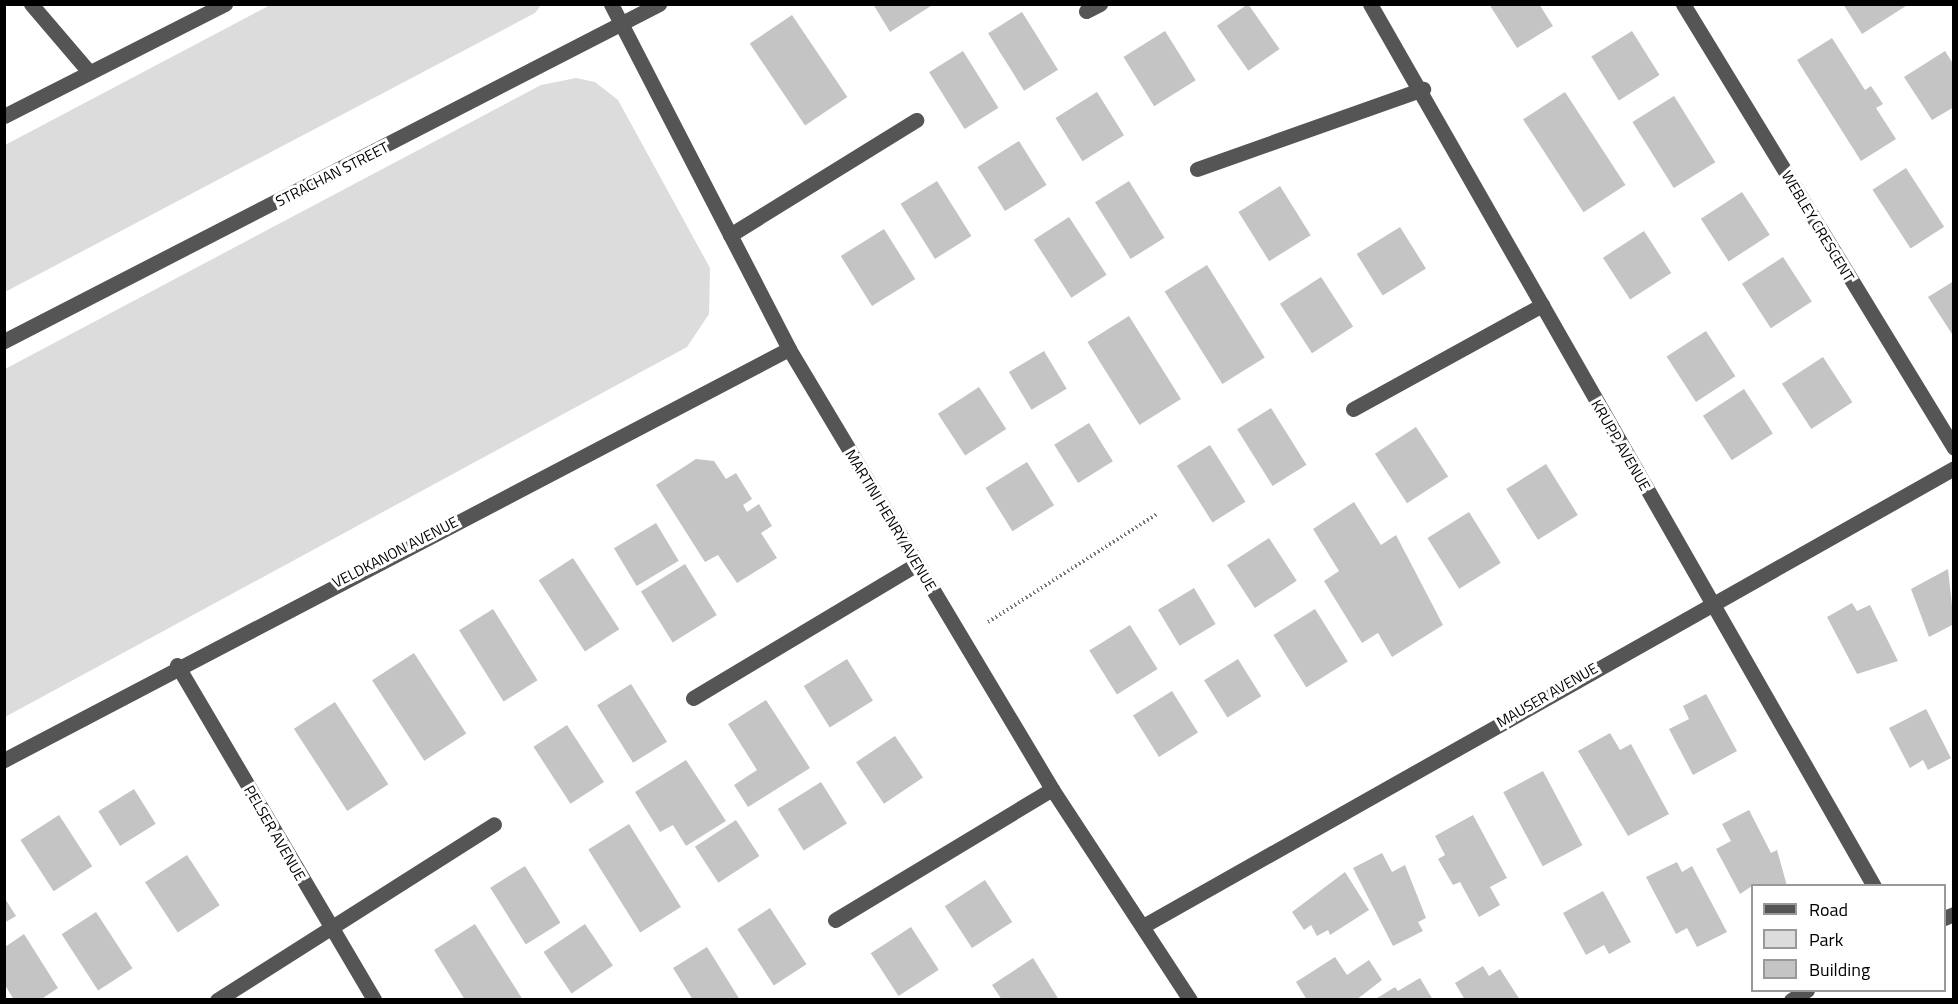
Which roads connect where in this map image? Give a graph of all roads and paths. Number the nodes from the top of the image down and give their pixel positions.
1 (31, 4) edge
2 (225, 4) edge
3 (611, 4) edge
4 (659, 4) edge
5 (1370, 4) edge
6 (1683, 4) edge
7 (620, 25) junction
8 (89, 72) junction
9 (1423, 89) junction
10 (4, 116) edge
11 (916, 120) dead end
12 (1197, 169) dead end
13 (730, 235) junction
14 (1542, 305) junction
15 (4, 341) edge
16 (789, 349) junction
17 (1353, 409) dead end
18 (1953, 448) edge
19 (1953, 468) edge
20 (1157, 514) dead end
21 (917, 564) junction
22 (1710, 602) junction
23 (962, 639) junction
24 (177, 665) junction
25 (693, 698) dead end
26 (4, 760) edge
27 (1052, 789) junction
28 (494, 824) dead end
29 (1873, 884) edge
30 (835, 920) dead end
31 (1143, 926) junction
32 (331, 930) junction
33 (217, 999) edge
34 (374, 999) edge
35 (1190, 999) edge

1 - 8 street
2 - 8 street
3 - 7 street, MARTINI HENRY AVENUE
4 - 7 street, STRACHAN STREET
5 - 9 street, KRUPP AVENUE
6 - 18 street, WEBLEY CRESCENT
7 - 13 street, MARTINI HENRY AVENUE
7 - 15 street, STRACHAN STREET
8 - 10 street
9 - 12 street
9 - 14 street, KRUPP AVENUE
11 - 13 street
13 - 16 street, MARTINI HENRY AVENUE
14 - 17 street
14 - 22 street, KRUPP AVENUE
16 - 21 street, MARTINI HENRY AVENUE
16 - 24 street, VELDKANON AVENUE
19 - 22 street, MAUSER AVENUE
20 - 23 path
21 - 23 street, MARTINI HENRY AVENUE
21 - 25 street
22 - 29 street, KRUPP AVENUE
22 - 31 street, MAUSER AVENUE
23 - 27 street, MARTINI HENRY AVENUE
24 - 26 street, VELDKANON AVENUE
24 - 32 street, PELSER AVENUE
27 - 30 street
27 - 31 street, MARTINI HENRY AVENUE
28 - 32 street
31 - 35 street, MARTINI HENRY AVENUE
32 - 33 street
32 - 34 street, PELSER AVENUE

